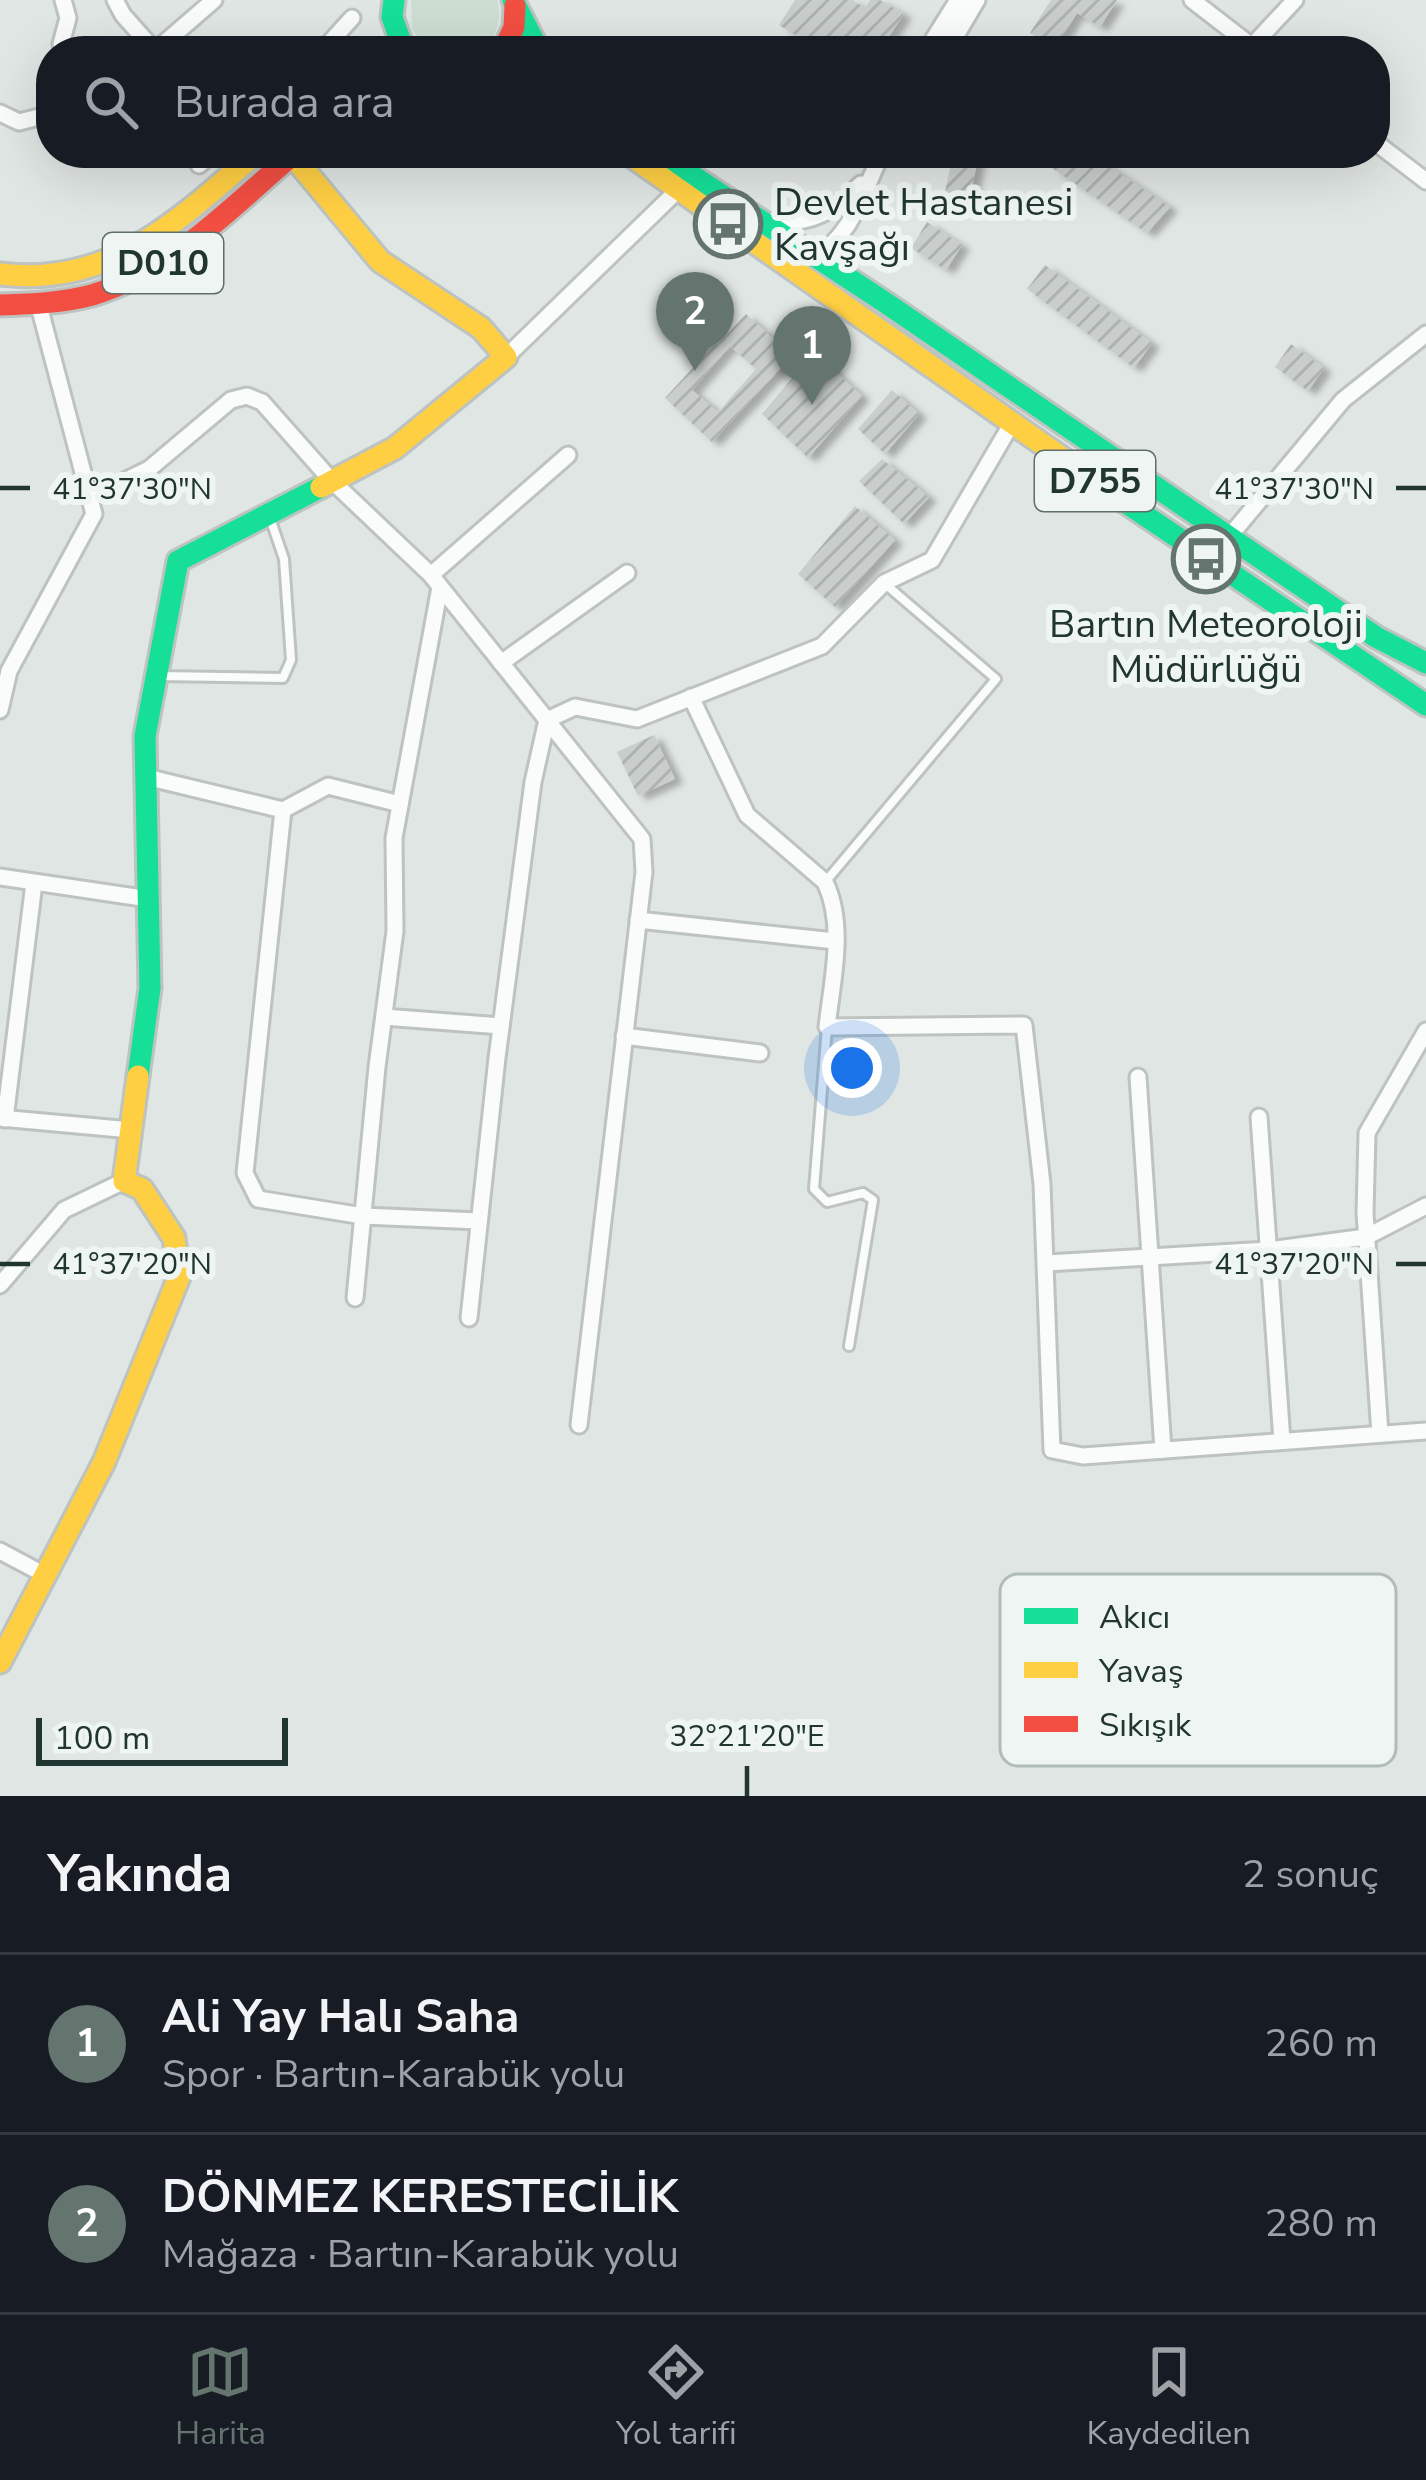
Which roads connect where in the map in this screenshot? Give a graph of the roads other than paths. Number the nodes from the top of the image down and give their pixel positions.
1 (62, 0) edge
2 (115, 0) edge
3 (214, 0) edge
4 (958, 0) edge
5 (967, 0) edge
6 (977, 0) edge
7 (1192, 0) edge
8 (1295, 0) edge
9 (514, 3) edge
10 (352, 18) dead end
11 (64, 36) edge
12 (142, 36) edge
13 (172, 36) edge
14 (336, 36) edge
15 (510, 36) edge
16 (531, 36) edge
17 (935, 36) edge
18 (945, 36) edge
19 (956, 36) edge
20 (1239, 36) edge
21 (1265, 36) edge
22 (36, 118) edge
23 (2, 121) edge
24 (1390, 154) edge
25 (238, 168) edge
26 (276, 168) edge
27 (304, 168) edge
28 (649, 168) edge
29 (681, 168) edge
30 (875, 168) edge
31 (872, 174) junction
32 (1426, 182) edge
33 (679, 189) junction
34 (758, 219) junction
35 (844, 229) junction
36 (767, 252) junction
37 (816, 256) junction
38 (0, 274) edge
39 (848, 277) junction
40 (0, 304) edge
41 (39, 306) junction
42 (1426, 334) edge
43 (506, 357) junction
44 (1012, 423) junction
45 (568, 455) dead end
46 (332, 480) junction
47 (90, 498) junction
48 (268, 512) junction
49 (1229, 537) junction
50 (627, 573) dead end
51 (435, 581) junction
52 (884, 583) junction
53 (501, 663) junction
54 (1426, 663) edge
55 (4, 671) edge
56 (156, 676) junction
57 (691, 697) junction
58 (1426, 704) edge
59 (0, 710) edge
60 (547, 720) junction
61 (146, 777) junction
62 (400, 804) junction
63 (283, 810) junction
64 (0, 878) edge
65 (825, 882) junction
66 (34, 883) junction
67 (148, 899) junction
68 (638, 920) junction
69 (836, 941) junction
70 (384, 1017) junction
71 (501, 1026) junction
72 (827, 1028) junction
73 (1426, 1031) edge
74 (624, 1036) junction
75 (760, 1053) dead end
76 (1138, 1078) dead end
77 (1259, 1117) dead end
78 (3, 1118) edge
79 (131, 1130) junction
80 (124, 1181) junction
81 (1426, 1206) edge
82 (363, 1216) junction
83 (479, 1221) junction
84 (1366, 1237) junction
85 (1268, 1250) junction
86 (1150, 1257) junction
87 (1047, 1263) junction
88 (0, 1285) edge
89 (356, 1298) dead end
90 (469, 1318) dead end
91 (849, 1346) dead end
92 (579, 1425) dead end
93 (1426, 1431) edge
94 (1379, 1434) junction
95 (1282, 1441) junction
96 (1163, 1450) junction
97 (0, 1551) edge
98 (45, 1575) junction
99 (0, 1661) edge

1 - 11 street
2 - 12 street
3 - 13 street
4 - 17 street
5 - 18 lane
6 - 19 street
7 - 20 street
8 - 21 street
9 - 15 main road
9 - 16 main road
10 - 14 street
22 - 23 street
24 - 32 street
25 - 38 main road, D010
26 - 41 main road, D010
27 - 43 main road
28 - 33 main road, D755
29 - 34 main road, D755
30 - 31 street
31 - 34 street
31 - 35 street
33 - 36 main road, D755
33 - 43 street
34 - 37 main road, D755
35 - 37 street
35 - 39 street
36 - 37 street
36 - 44 main road, D755
37 - 39 main road, D755
39 - 49 main road, D755
40 - 41 main road, D010
41 - 47 street
42 - 49 street
43 - 46 main road
44 - 52 street
44 - 58 main road, D755
45 - 51 street
46 - 47 street
46 - 48 main road
46 - 51 street
47 - 55 street
48 - 56 main road
48 - 56 lane
49 - 54 main road, D755
50 - 53 street
51 - 53 street
51 - 62 street
52 - 57 street
52 - 65 lane
53 - 60 street
55 - 59 street
56 - 61 main road
57 - 60 street
57 - 65 street
60 - 68 street
60 - 71 street
61 - 63 street
61 - 67 main road
62 - 63 street
62 - 70 street
63 - 82 street
64 - 66 street
65 - 69 street
66 - 67 street
66 - 78 street
67 - 79 main road
68 - 69 street
68 - 74 street
69 - 72 street
70 - 71 street
70 - 82 street
71 - 83 street
72 - 87 street
72 - 91 lane
73 - 84 street
74 - 75 street
74 - 92 street
76 - 86 street
77 - 85 street
78 - 79 street
79 - 80 main road
80 - 88 street
80 - 98 main road
81 - 84 street
82 - 83 street
82 - 89 street
83 - 90 street
84 - 85 street
84 - 94 street
85 - 86 street
85 - 95 street
86 - 87 street
86 - 96 street
87 - 96 street
93 - 94 street
94 - 95 street
95 - 96 street
97 - 98 street
98 - 99 main road

